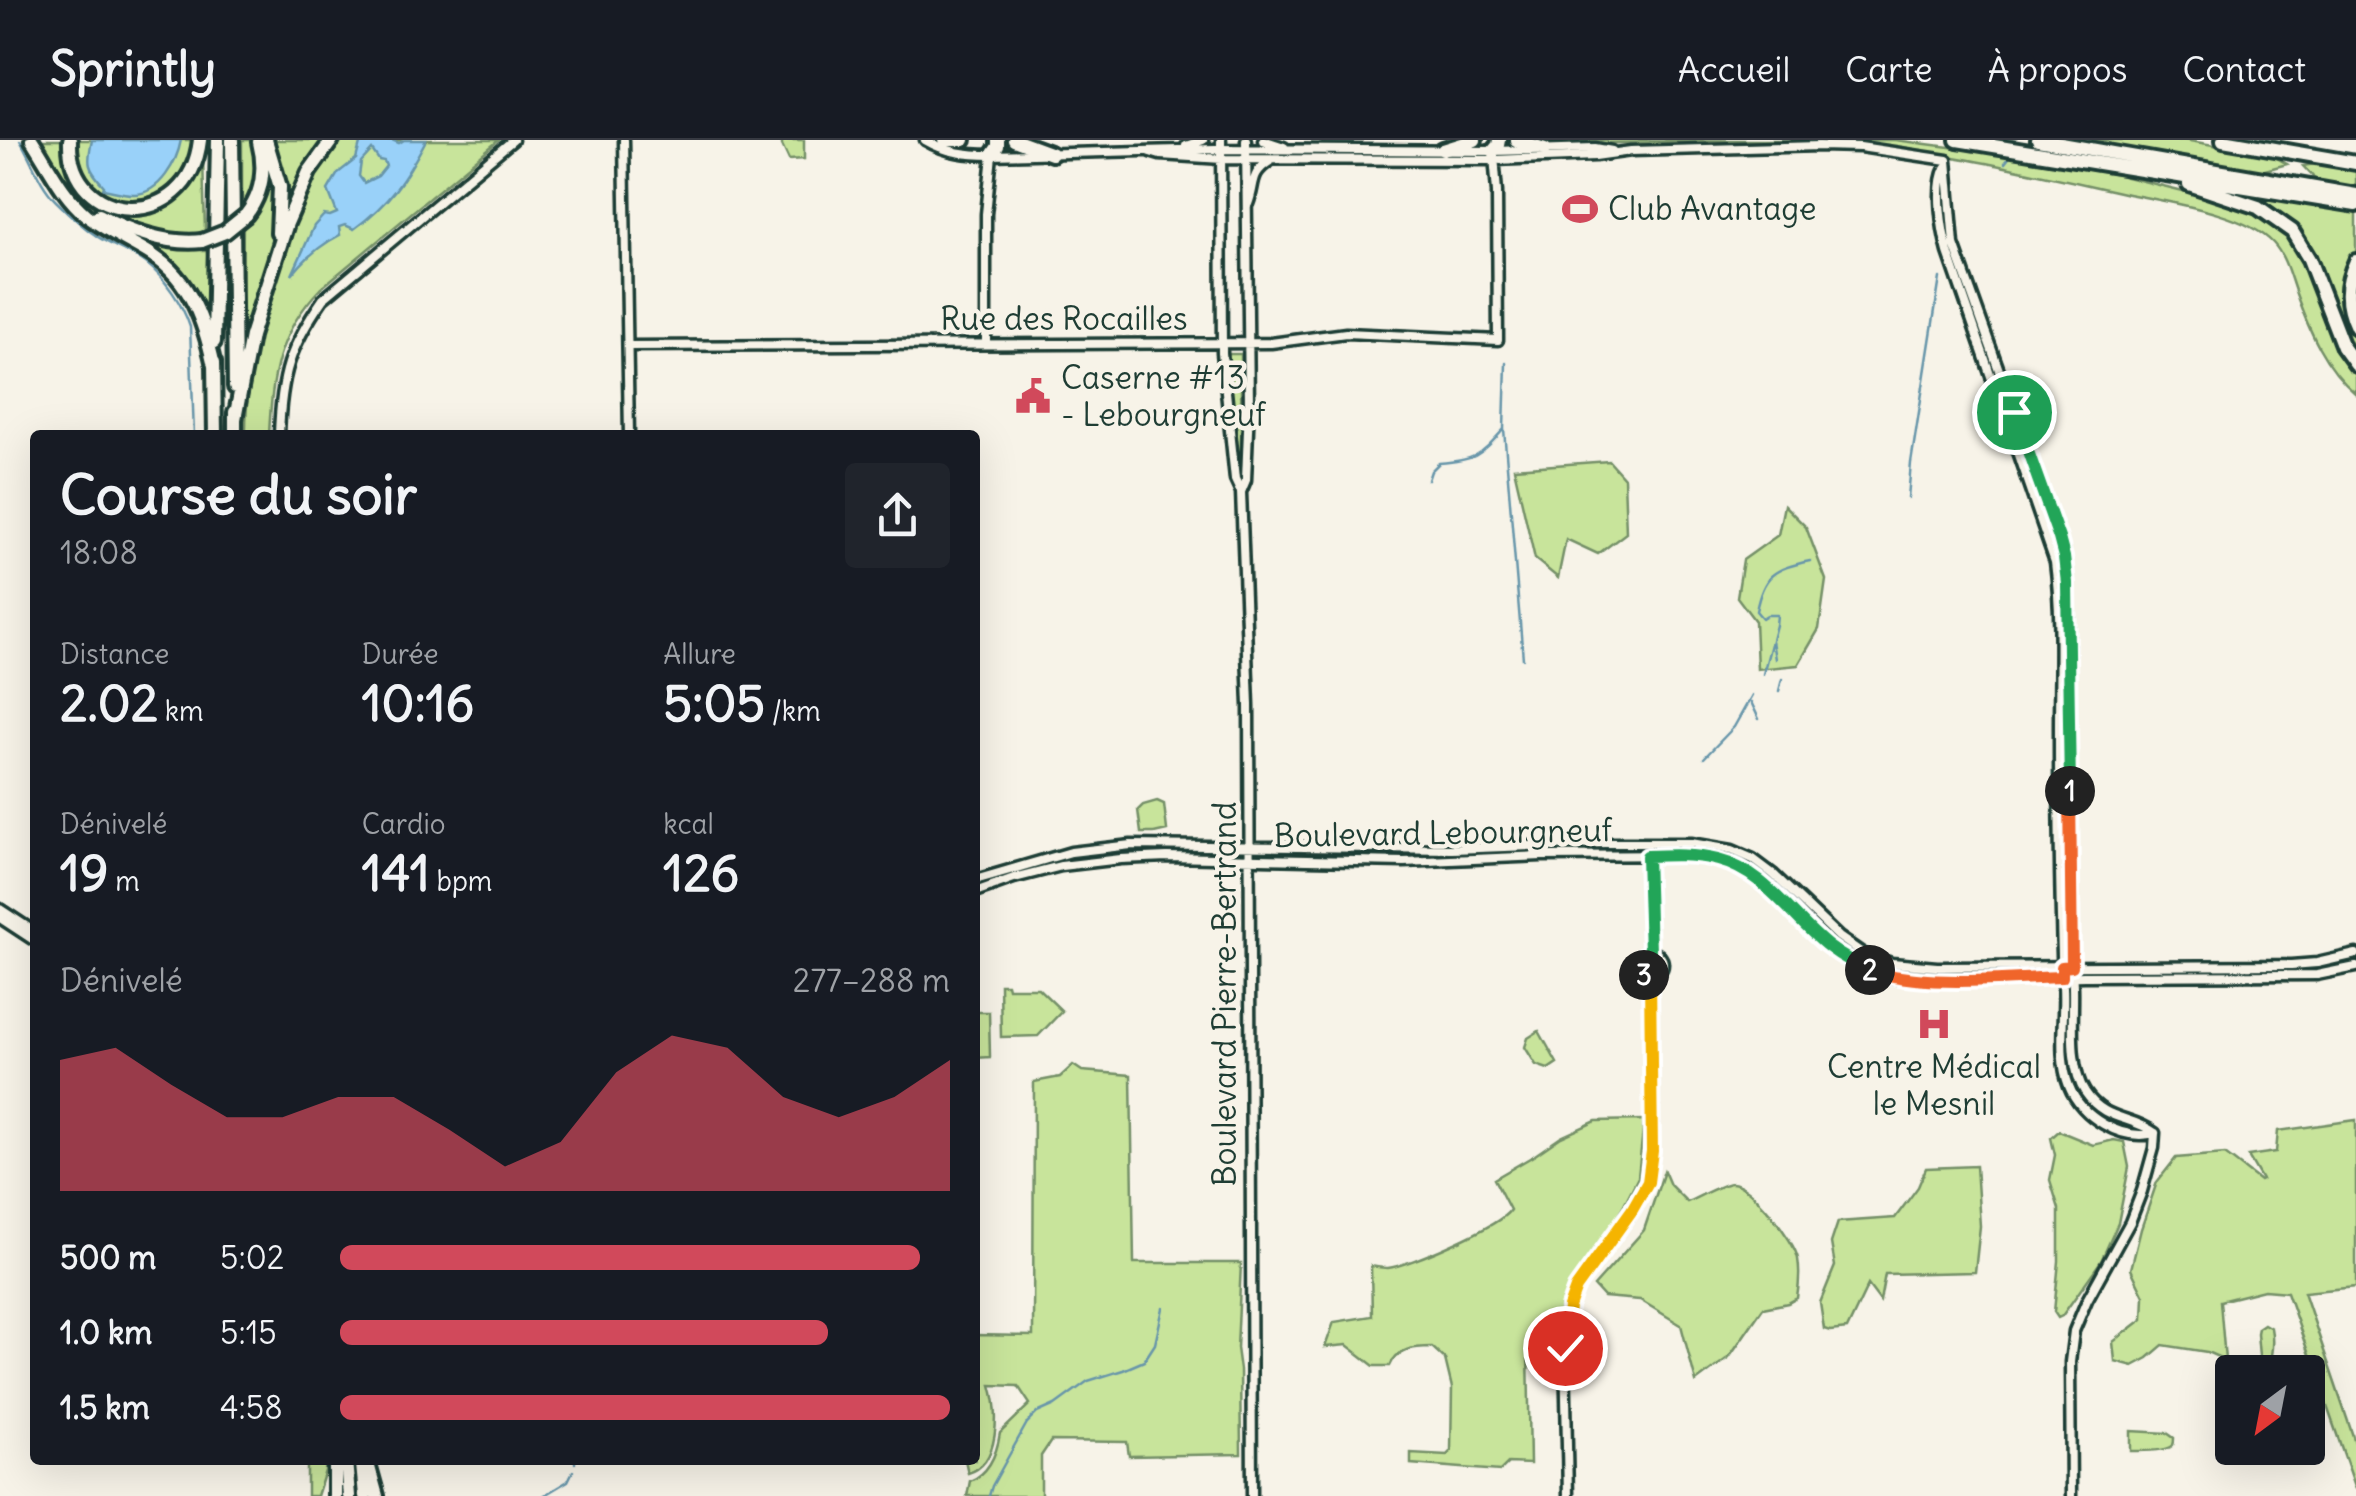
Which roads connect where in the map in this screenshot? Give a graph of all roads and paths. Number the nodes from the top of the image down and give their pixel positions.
1 (32, 140) edge
2 (70, 140) edge
3 (200, 140) edge
4 (209, 140) edge
5 (218, 140) edge
6 (232, 140) edge
7 (258, 140) edge
8 (266, 140) edge
9 (332, 140) edge
10 (513, 140) edge
11 (624, 140) edge
12 (925, 140) edge
13 (945, 140) edge
14 (964, 140) edge
15 (988, 140) edge
16 (998, 140) edge
17 (1014, 140) edge
18 (1204, 140) edge
19 (1264, 140) edge
20 (1476, 140) edge
21 (1516, 140) edge
22 (2038, 140) edge
23 (2222, 140) edge
24 (1965, 141) edge
25 (1494, 148) edge
26 (1221, 149) edge
27 (1545, 149) junction
28 (1166, 150) junction
29 (1245, 150) edge
30 (1292, 150) junction
31 (1442, 150) junction
32 (1150, 152) junction
33 (1616, 152) junction
34 (1052, 154) junction
35 (992, 156) junction
36 (1274, 158) junction
37 (2356, 160) edge
38 (2138, 169) junction
39 (58, 182) junction
40 (2356, 195) edge
41 (2356, 205) edge
42 (1246, 208) junction
43 (215, 252) junction
44 (2356, 261) edge
45 (273, 265) junction
46 (2356, 327) edge
47 (1222, 343) junction
48 (1249, 343) junction
49 (986, 344) junction
50 (629, 346) junction
51 (2356, 365) edge
52 (214, 366) junction
53 (235, 419) junction
54 (215, 430) edge
55 (236, 430) edge
56 (278, 430) edge
57 (629, 430) edge
58 (1241, 492) junction
59 (1646, 843) junction
60 (1250, 847) junction
61 (1647, 856) junction
62 (1250, 860) junction
63 (980, 878) edge
64 (980, 890) edge
65 (0, 908) edge
66 (0, 918) edge
67 (30, 929) edge
68 (30, 938) edge
69 (1650, 952) junction
70 (2356, 954) edge
71 (2356, 968) edge
72 (2067, 972) junction
73 (1650, 976) junction
74 (335, 1465) edge
75 (346, 1465) edge
76 (365, 1465) edge
77 (367, 1465) edge
78 (335, 1496) edge
79 (349, 1496) edge
80 (364, 1496) edge
81 (378, 1496) edge
82 (1252, 1496) edge
83 (1568, 1496) edge
84 (2071, 1496) edge

1 - 39 highway
2 - 3 highway
4 - 43 highway
5 - 43 highway
6 - 53 highway
7 - 39 highway, bridge
8 - 45 highway
9 - 45 highway
10 - 56 street
11 - 50 street
12 - 35 street
13 - 14 highway
15 - 35 highway
16 - 35 highway
17 - 34 highway
18 - 28 street
19 - 30 street
20 - 31 highway
21 - 27 highway
22 - 40 highway
23 - 37 highway
24 - 38 highway
25 - 27 street
25 - 31 street
25 - 33 street
25 - 36 street
25 - 48 street, Rue des Rocailles
26 - 28 street
26 - 29 street
26 - 32 street
26 - 47 street, Boulevard Pierre-Bertrand
27 - 33 street
28 - 32 street
29 - 30 street
29 - 36 street
29 - 42 street, Boulevard Pierre-Bertrand
30 - 31 street
32 - 34 street
33 - 72 street
34 - 35 street
35 - 49 street
36 - 42 street
38 - 41 highway
38 - 51 highway
39 - 52 highway
42 - 48 street, Boulevard Pierre-Bertrand
43 - 52 highway
44 - 46 highway
45 - 53 highway
47 - 48 street, Rue des Rocailles
47 - 49 street, Rue des Rocailles
47 - 58 street, Boulevard Pierre-Bertrand
48 - 58 street, Boulevard Pierre-Bertrand
49 - 50 street, Rue des Rocailles
50 - 57 street
52 - 54 highway
53 - 55 highway
58 - 60 street, Boulevard Pierre-Bertrand
59 - 60 street, Boulevard Lebourgneuf
59 - 61 street
59 - 72 street, Boulevard Lebourgneuf
60 - 62 street, Boulevard Pierre-Bertrand
60 - 63 street, Boulevard Lebourgneuf
61 - 62 street, Boulevard Lebourgneuf
61 - 69 street
61 - 72 street, Boulevard Lebourgneuf
62 - 64 street, Boulevard Lebourgneuf
62 - 82 street, Boulevard Pierre-Bertrand
65 - 67 street
66 - 68 street
69 - 73 street
69 - 73 street
70 - 72 street, Boulevard Lebourgneuf
71 - 72 street, Boulevard Lebourgneuf
72 - 84 street
73 - 83 street
74 - 78 highway
75 - 79 highway
76 - 80 highway
77 - 81 highway

